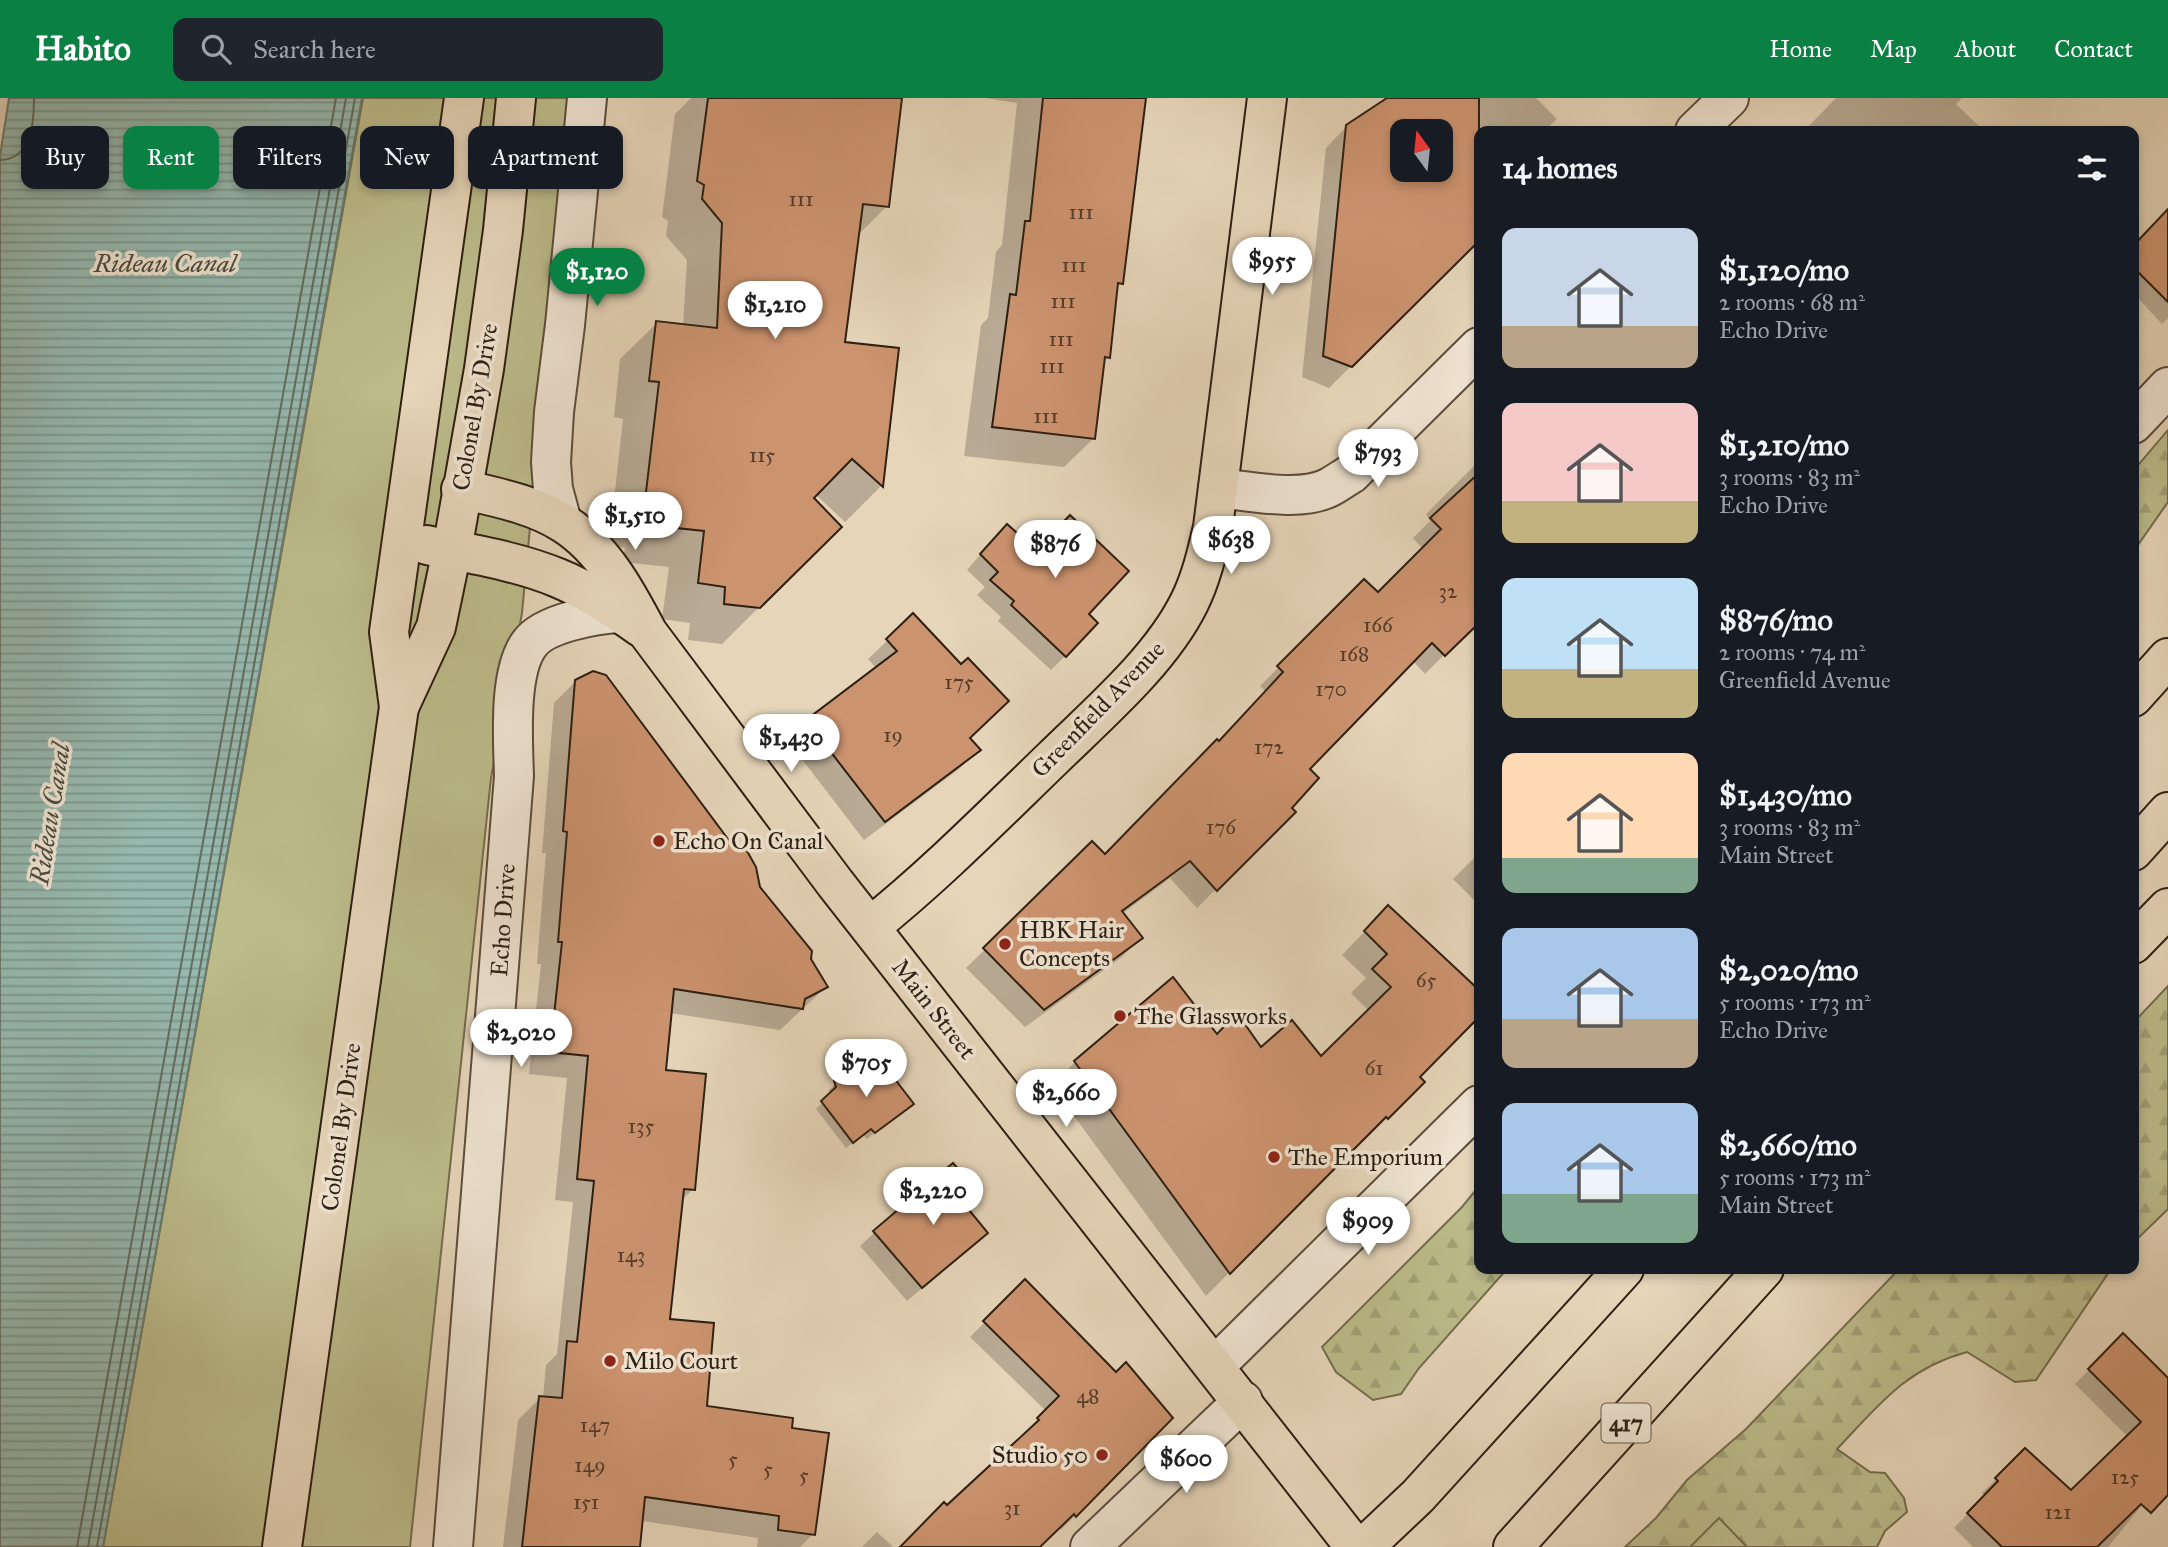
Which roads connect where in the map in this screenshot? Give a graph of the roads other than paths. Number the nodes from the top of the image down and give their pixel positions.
1 (464, 98) edge
2 (516, 98) edge
3 (587, 98) edge
4 (1267, 98) edge
5 (1729, 98) edge
6 (1700, 126) edge
7 (1474, 352) edge
8 (2168, 387) edge
9 (2139, 418) edge
10 (1219, 488) junction
11 (461, 489) junction
12 (562, 522) junction
13 (401, 541) junction
14 (452, 550) junction
15 (634, 623) junction
16 (2168, 658) edge
17 (2139, 690) edge
18 (400, 707) junction
19 (2168, 812) edge
20 (2139, 844) edge
21 (2168, 908) edge
22 (870, 928) junction
23 (2139, 938) edge
24 (1474, 1110) edge
25 (1619, 1274) edge
26 (1760, 1274) edge
27 (1767, 1274) edge
28 (1738, 1299) junction
29 (1215, 1366) junction
30 (1243, 1401) junction
31 (282, 1547) edge
32 (453, 1547) edge
33 (1090, 1547) edge
34 (1355, 1547) edge
35 (1364, 1547) edge
36 (1513, 1547) edge

1 - 13 main road, Colonel By Drive
2 - 11 main road, Colonel By Drive
3 - 12 street
4 - 10 main road, Greenfield Avenue
5 - 6 street
7 - 10 street
8 - 9 street
10 - 22 main road, Greenfield Avenue
11 - 12 main road, Main Street
11 - 14 main road, Colonel By Drive
12 - 15 main road, Main Street
13 - 14 main road, Main Street
13 - 18 main road, Colonel By Drive
14 - 15 main road, Main Street
14 - 18 main road, Colonel By Drive
15 - 22 main road, Main Street
15 - 32 street, Echo Drive
16 - 17 main road
18 - 31 main road, Colonel By Drive
19 - 20 main road
21 - 23 main road
22 - 29 main road, Main Street
24 - 29 street
25 - 35 main road
26 - 28 main road, 417
27 - 28 main road
28 - 36 main road, 417
29 - 30 main road, Main Street
30 - 33 street
30 - 34 main road, Main Street

